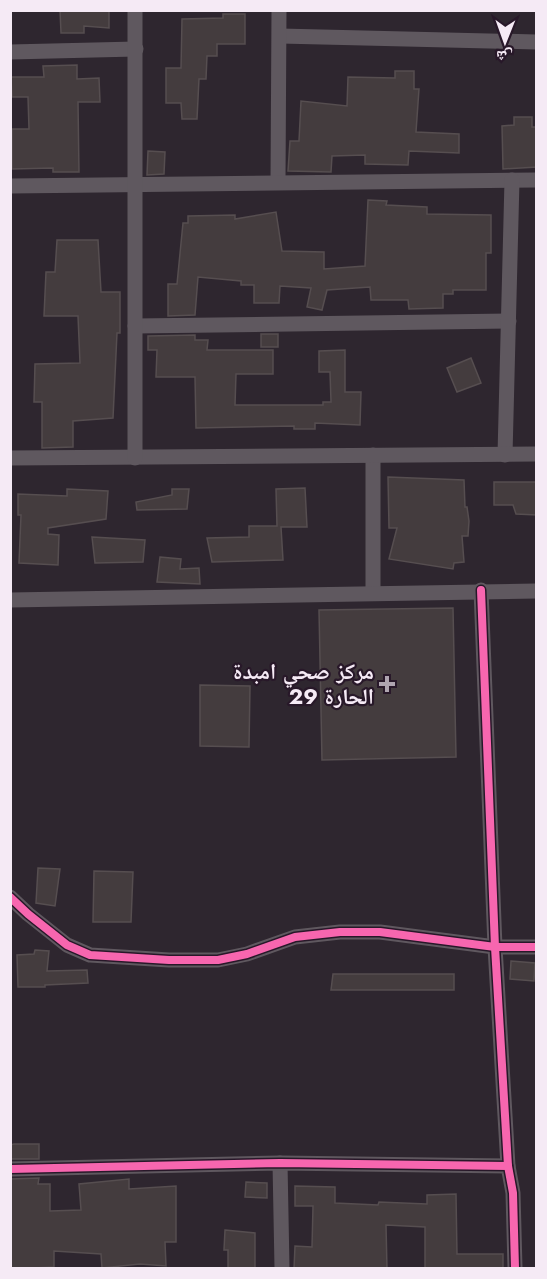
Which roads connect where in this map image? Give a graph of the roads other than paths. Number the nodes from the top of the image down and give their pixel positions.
1 (135, 10) edge
2 (279, 10) edge
3 (280, 36) junction
4 (10, 40) edge
5 (537, 42) edge
6 (136, 49) junction
7 (11, 52) edge
8 (512, 180) junction
9 (537, 180) edge
10 (278, 181) junction
11 (137, 185) junction
12 (10, 186) edge
13 (508, 321) junction
14 (135, 326) junction
15 (537, 454) edge
16 (373, 455) junction
17 (505, 455) junction
18 (10, 458) edge
19 (135, 458) junction
20 (481, 590) junction
21 (537, 591) edge
22 (373, 592) junction
23 (10, 600) edge
24 (10, 897) edge
25 (495, 947) junction
26 (537, 947) edge
27 (280, 1162) junction
28 (508, 1166) junction
29 (10, 1169) edge
30 (282, 1269) edge
31 (515, 1269) edge

1 - 6 street
2 - 3 street
3 - 5 street
3 - 10 street
4 - 7 street
6 - 7 street
6 - 11 street
8 - 9 street
8 - 10 street
8 - 13 street
10 - 11 street
11 - 12 street
11 - 14 street
13 - 14 street
13 - 17 street
14 - 19 street
15 - 17 street
16 - 17 street
16 - 19 street
16 - 22 street
18 - 19 street
20 - 21 street
20 - 22 street
20 - 25 street
22 - 23 street
24 - 25 street
25 - 26 street
25 - 28 street
27 - 28 street
27 - 29 street
27 - 30 street
28 - 31 street

